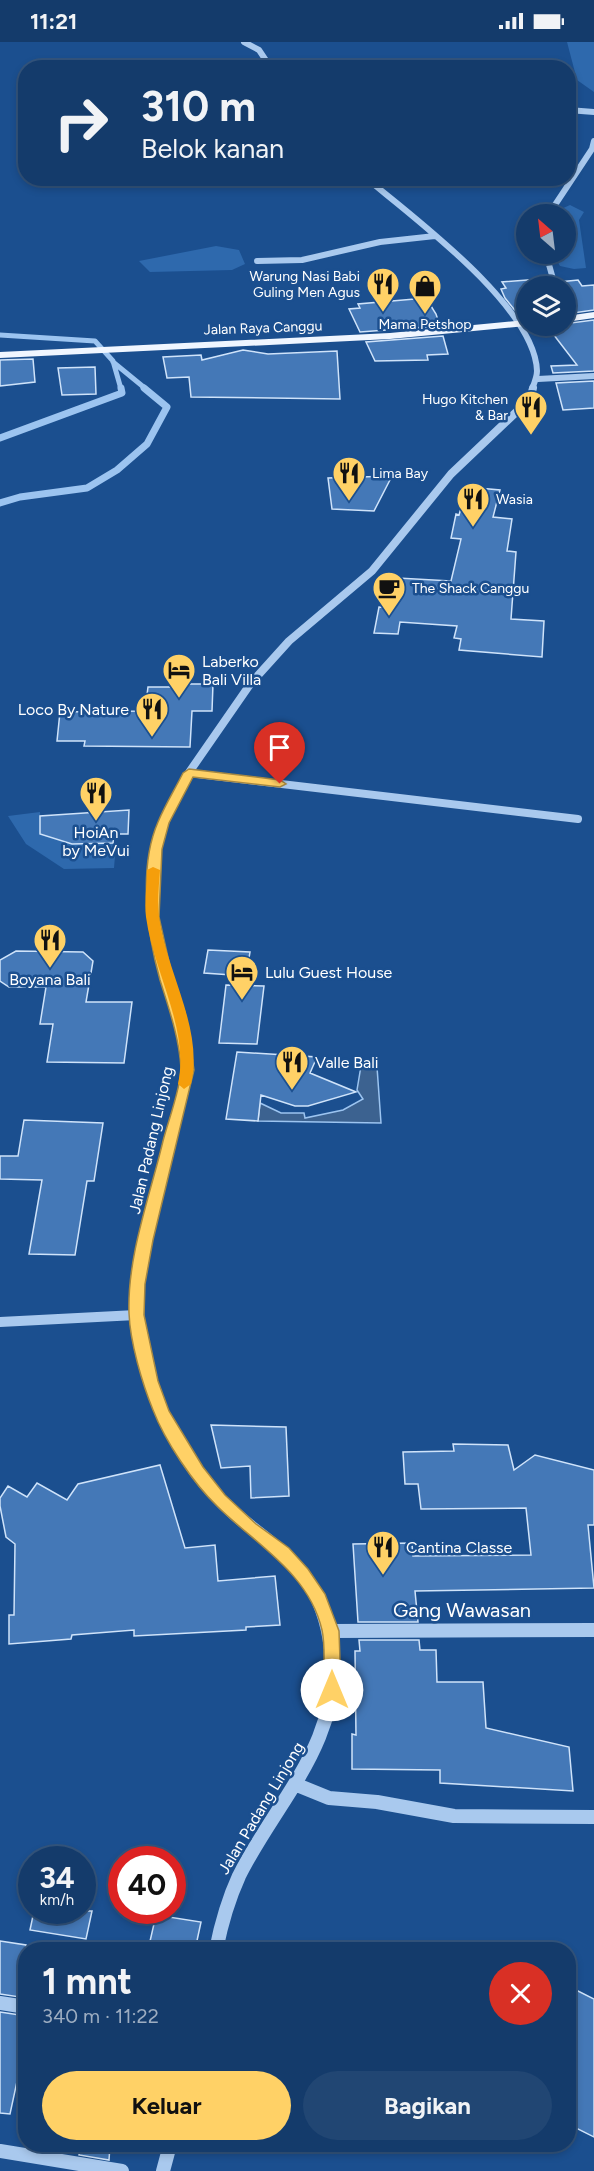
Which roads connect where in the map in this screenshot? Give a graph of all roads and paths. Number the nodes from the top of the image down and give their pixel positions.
1 (244, 42) edge
2 (266, 60) edge
3 (576, 111) edge
4 (594, 112) edge
5 (594, 141) edge
6 (576, 173) edge
7 (376, 186) edge
8 (568, 186) edge
9 (556, 204) edge
10 (435, 236) junction
11 (257, 261) dead end
12 (594, 315) edge
13 (516, 317) edge
14 (576, 318) edge
15 (516, 325) edge
16 (527, 336) edge
17 (0, 355) edge
18 (594, 376) edge
19 (538, 379) junction
20 (189, 773) junction
21 (578, 819) dead end
22 (136, 1315) junction
23 (0, 1322) edge
24 (594, 1630) edge
25 (331, 1631) junction
26 (297, 1785) junction
27 (594, 1816) edge
28 (218, 1942) edge
29 (0, 2002) edge
30 (18, 2005) edge
31 (0, 2151) edge
32 (168, 2152) edge
33 (122, 2171) edge
34 (164, 2171) edge

1 - 2 street
3 - 4 street
5 - 6 street
7 - 10 street
8 - 9 street
10 - 11 street
10 - 13 street
12 - 14 main road
15 - 17 main road, Jalan Raya Canggu
16 - 19 street
18 - 19 street
19 - 20 street, Jalan Padang Linjong
20 - 21 street
20 - 22 street, Jalan Padang Linjong
22 - 23 street
22 - 25 street, Jalan Padang Linjong
24 - 25 street, Gang Wawasan
25 - 26 street, Jalan Padang Linjong
26 - 27 street
26 - 28 street, Jalan Padang Linjong
29 - 30 street
31 - 33 street
32 - 34 street

